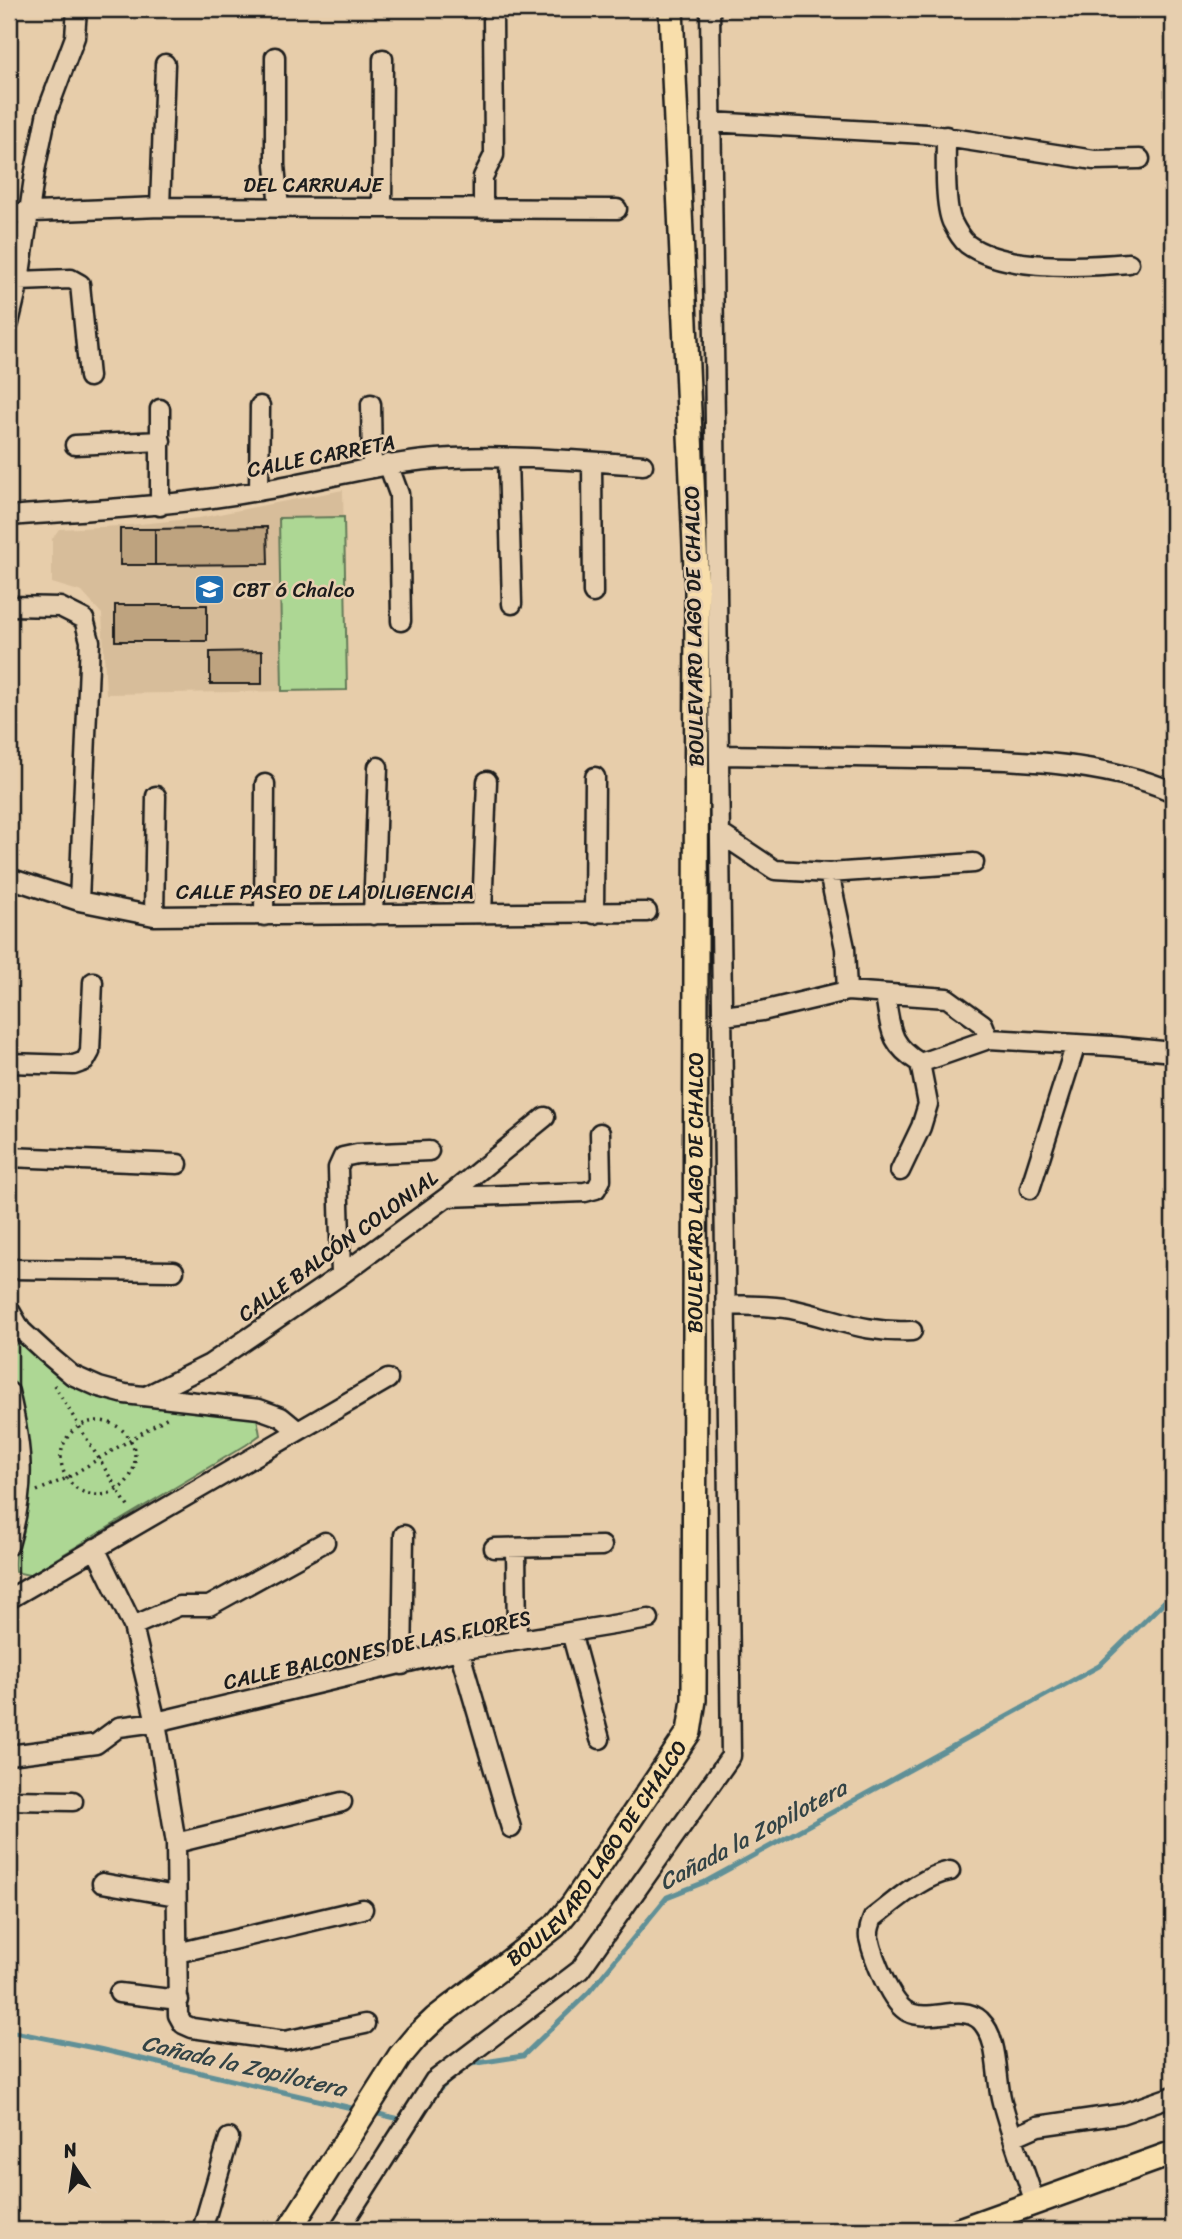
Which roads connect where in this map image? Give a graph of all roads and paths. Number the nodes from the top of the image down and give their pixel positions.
1 (77, 9) edge
2 (671, 9) edge
3 (710, 9) edge
4 (493, 14) dead end
5 (275, 57) dead end
6 (383, 58) dead end
7 (165, 64) dead end
8 (712, 122) junction
9 (946, 136) junction
10 (1140, 159) dead end
11 (160, 207) junction
12 (279, 208) junction
13 (382, 208) junction
14 (483, 209) junction
15 (617, 209) dead end
16 (29, 212) junction
17 (9, 213) edge
18 (1129, 263) dead end
19 (19, 281) junction
20 (9, 323) edge
21 (89, 377) dead end
22 (370, 404) dead end
23 (260, 406) dead end
24 (160, 409) dead end
25 (161, 441) junction
26 (75, 445) dead end
27 (508, 458) junction
28 (592, 462) junction
29 (380, 466) junction
30 (643, 466) dead end
31 (259, 491) junction
32 (160, 506) junction
33 (9, 516) edge
34 (593, 593) dead end
35 (512, 604) dead end
36 (9, 606) edge
37 (401, 621) dead end
38 (720, 755) junction
39 (377, 767) dead end
40 (595, 777) dead end
41 (487, 781) dead end
42 (265, 784) dead end
43 (1173, 792) edge
44 (156, 796) dead end
45 (721, 834) junction
46 (974, 863) dead end
47 (829, 873) junction
48 (9, 878) edge
49 (79, 901) junction
50 (647, 912) dead end
51 (482, 914) junction
52 (594, 914) junction
53 (373, 915) junction
54 (154, 916) junction
55 (264, 916) junction
56 (93, 982) dead end
57 (847, 991) junction
58 (885, 995) junction
59 (723, 1016) junction
60 (989, 1039) junction
61 (1076, 1044) junction
62 (1173, 1052) edge
63 (9, 1063) edge
64 (920, 1063) junction
65 (545, 1118) dead end
66 (600, 1133) dead end
67 (429, 1152) dead end
68 (9, 1157) edge
69 (178, 1164) dead end
70 (900, 1171) dead end
71 (1030, 1189) dead end
72 (447, 1197) junction
73 (9, 1269) edge
74 (174, 1271) dead end
75 (341, 1275) junction
76 (726, 1305) junction
77 (9, 1309) edge
78 (912, 1331) dead end
79 (15, 1332) edge
80 (388, 1379) dead end
81 (53, 1384) dead end
82 (9, 1392) edge
83 (146, 1396) junction
84 (194, 1401) junction
85 (79, 1427) junction
86 (298, 1431) junction
87 (130, 1440) junction
88 (98, 1459) junction
89 (67, 1478) junction
90 (117, 1489) junction
91 (14, 1498) edge
92 (138, 1523) junction
93 (404, 1535) dead end
94 (325, 1542) dead end
95 (9, 1545) edge
96 (601, 1546) dead end
97 (95, 1548) junction
98 (516, 1548) junction
99 (494, 1549) dead end
100 (9, 1599) edge
101 (649, 1619) dead end
102 (133, 1626) junction
103 (571, 1632) junction
104 (517, 1640) junction
105 (459, 1650) junction
106 (402, 1665) junction
107 (156, 1722) junction
108 (600, 1739) dead end
109 (9, 1755) edge
110 (9, 1800) edge
111 (73, 1801) dead end
112 (342, 1802) dead end
113 (511, 1828) dead end
114 (176, 1843) junction
115 (950, 1871) dead end
116 (102, 1883) dead end
117 (176, 1896) junction
118 (363, 1909) dead end
119 (177, 1953) junction
120 (119, 1993) dead end
121 (179, 2000) junction
122 (365, 2024) dead end
123 (1173, 2096) edge
124 (1013, 2137) junction
125 (229, 2138) dead end
126 (1173, 2153) edge
127 (1035, 2203) junction
128 (202, 2230) edge
129 (289, 2230) edge
130 (339, 2230) edge
131 (959, 2230) edge

1 - 16 street
2 - 129 main road, BOULEVARD LAGO DE CHALCO
3 - 8 street
4 - 14 street
5 - 12 street
6 - 13 street
7 - 11 street
8 - 9 street
8 - 38 street
9 - 10 street
9 - 18 street
11 - 12 street, DEL CARRUAJE
11 - 16 street, DEL CARRUAJE
12 - 13 street, DEL CARRUAJE
13 - 14 street, DEL CARRUAJE
14 - 15 street, DEL CARRUAJE
16 - 17 street, DEL CARRUAJE
16 - 19 street
19 - 20 street
19 - 21 street
22 - 29 street
23 - 31 street
24 - 25 street
25 - 26 street
25 - 32 street
27 - 28 street, CALLE CARRETA
27 - 29 street, CALLE CARRETA
27 - 35 street
28 - 30 street, CALLE CARRETA
28 - 34 street
29 - 31 street, CALLE CARRETA
29 - 37 street
31 - 32 street, CALLE CARRETA
32 - 33 street, CALLE CARRETA
36 - 49 street
38 - 43 street
38 - 45 street
39 - 53 street
40 - 52 street
41 - 51 street
42 - 55 street
44 - 54 street
45 - 47 street
45 - 59 street
46 - 47 street
47 - 57 street
48 - 49 street, CALLE PASEO DE LA DILIGENCIA
49 - 54 street, CALLE PASEO DE LA DILIGENCIA
50 - 52 street, CALLE PASEO DE LA DILIGENCIA
51 - 52 street, CALLE PASEO DE LA DILIGENCIA
51 - 53 street, CALLE PASEO DE LA DILIGENCIA
53 - 55 street, CALLE PASEO DE LA DILIGENCIA
54 - 55 street, CALLE PASEO DE LA DILIGENCIA
56 - 63 street
57 - 58 street
57 - 59 street
58 - 60 street
58 - 64 street
59 - 76 street
60 - 61 street
60 - 64 street
61 - 62 street
61 - 71 street
64 - 70 street
65 - 72 street, CALLE BALCÓN COLONIAL
66 - 72 street
67 - 75 street
68 - 69 street
72 - 75 street, CALLE BALCÓN COLONIAL
73 - 74 street
75 - 83 street, CALLE BALCÓN COLONIAL
76 - 78 street
76 - 130 street
77 - 79 street
79 - 83 street
80 - 86 street
81 - 85 path
82 - 91 street
83 - 84 street
84 - 86 street
84 - 87 path
85 - 87 path
85 - 88 path
85 - 89 path
86 - 92 street
87 - 88 path
87 - 90 path
88 - 89 path
88 - 90 path
89 - 90 path
89 - 91 path
90 - 92 path
91 - 95 street
92 - 97 street
93 - 106 street
94 - 102 street
96 - 98 street
97 - 100 street
97 - 102 street
98 - 99 street
98 - 104 street
101 - 103 street, CALLE BALCONES DE LAS FLORES
102 - 107 street
103 - 104 street, CALLE BALCONES DE LAS FLORES
103 - 108 street
104 - 105 street, CALLE BALCONES DE LAS FLORES
105 - 106 street, CALLE BALCONES DE LAS FLORES
105 - 113 street
106 - 107 street, CALLE BALCONES DE LAS FLORES
107 - 109 street, CALLE BALCONES DE LAS FLORES
107 - 114 street
110 - 111 street
112 - 114 street
114 - 117 street
115 - 124 street
116 - 117 street
117 - 119 street
118 - 119 street
119 - 121 street
120 - 121 street
121 - 122 street
123 - 124 street
124 - 127 street
125 - 128 street
126 - 127 main road
127 - 131 main road

